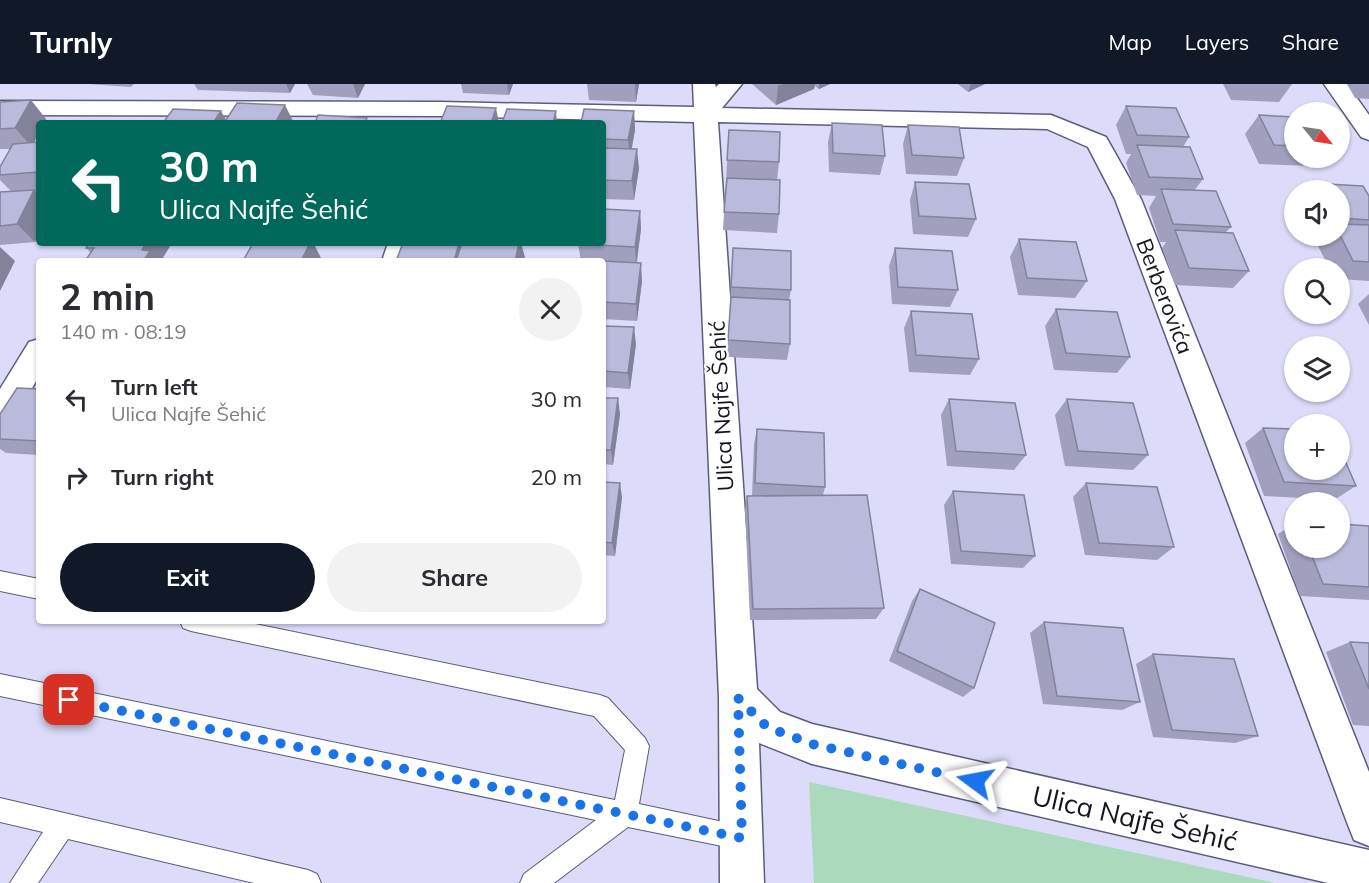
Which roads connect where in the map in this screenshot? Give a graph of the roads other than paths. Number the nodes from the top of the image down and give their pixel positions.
1 (196, 84) edge
2 (447, 84) edge
3 (731, 84) edge
4 (1335, 84) edge
5 (704, 99) edge
6 (0, 108) edge
7 (178, 116) edge
8 (438, 116) edge
9 (1369, 132) edge
10 (36, 355) edge
11 (0, 416) edge
12 (0, 581) edge
13 (36, 589) edge
14 (205, 624) edge
15 (0, 685) edge
16 (738, 698) junction
17 (0, 810) edge
18 (626, 814) junction
19 (63, 825) junction
20 (1369, 825) edge
21 (742, 838) junction
22 (1369, 871) edge
23 (23, 883) edge
24 (308, 883) edge
25 (533, 883) edge
26 (742, 883) edge

1 - 7 street
2 - 8 street
3 - 5 street
4 - 9 street
5 - 8 street, Berberovića
5 - 16 street, Ulica Najfe Šehić
5 - 20 street, Berberovića
6 - 7 street, Berberovića
7 - 8 street, Berberovića
10 - 11 street
12 - 13 lane
14 - 18 lane
15 - 18 lane
16 - 21 street, Ulica Najfe Šehić
16 - 22 street, Ulica Najfe Šehić
17 - 19 lane
18 - 21 lane
18 - 25 lane
19 - 23 lane
19 - 24 lane
21 - 26 street, Ulica Najfe Šehić

